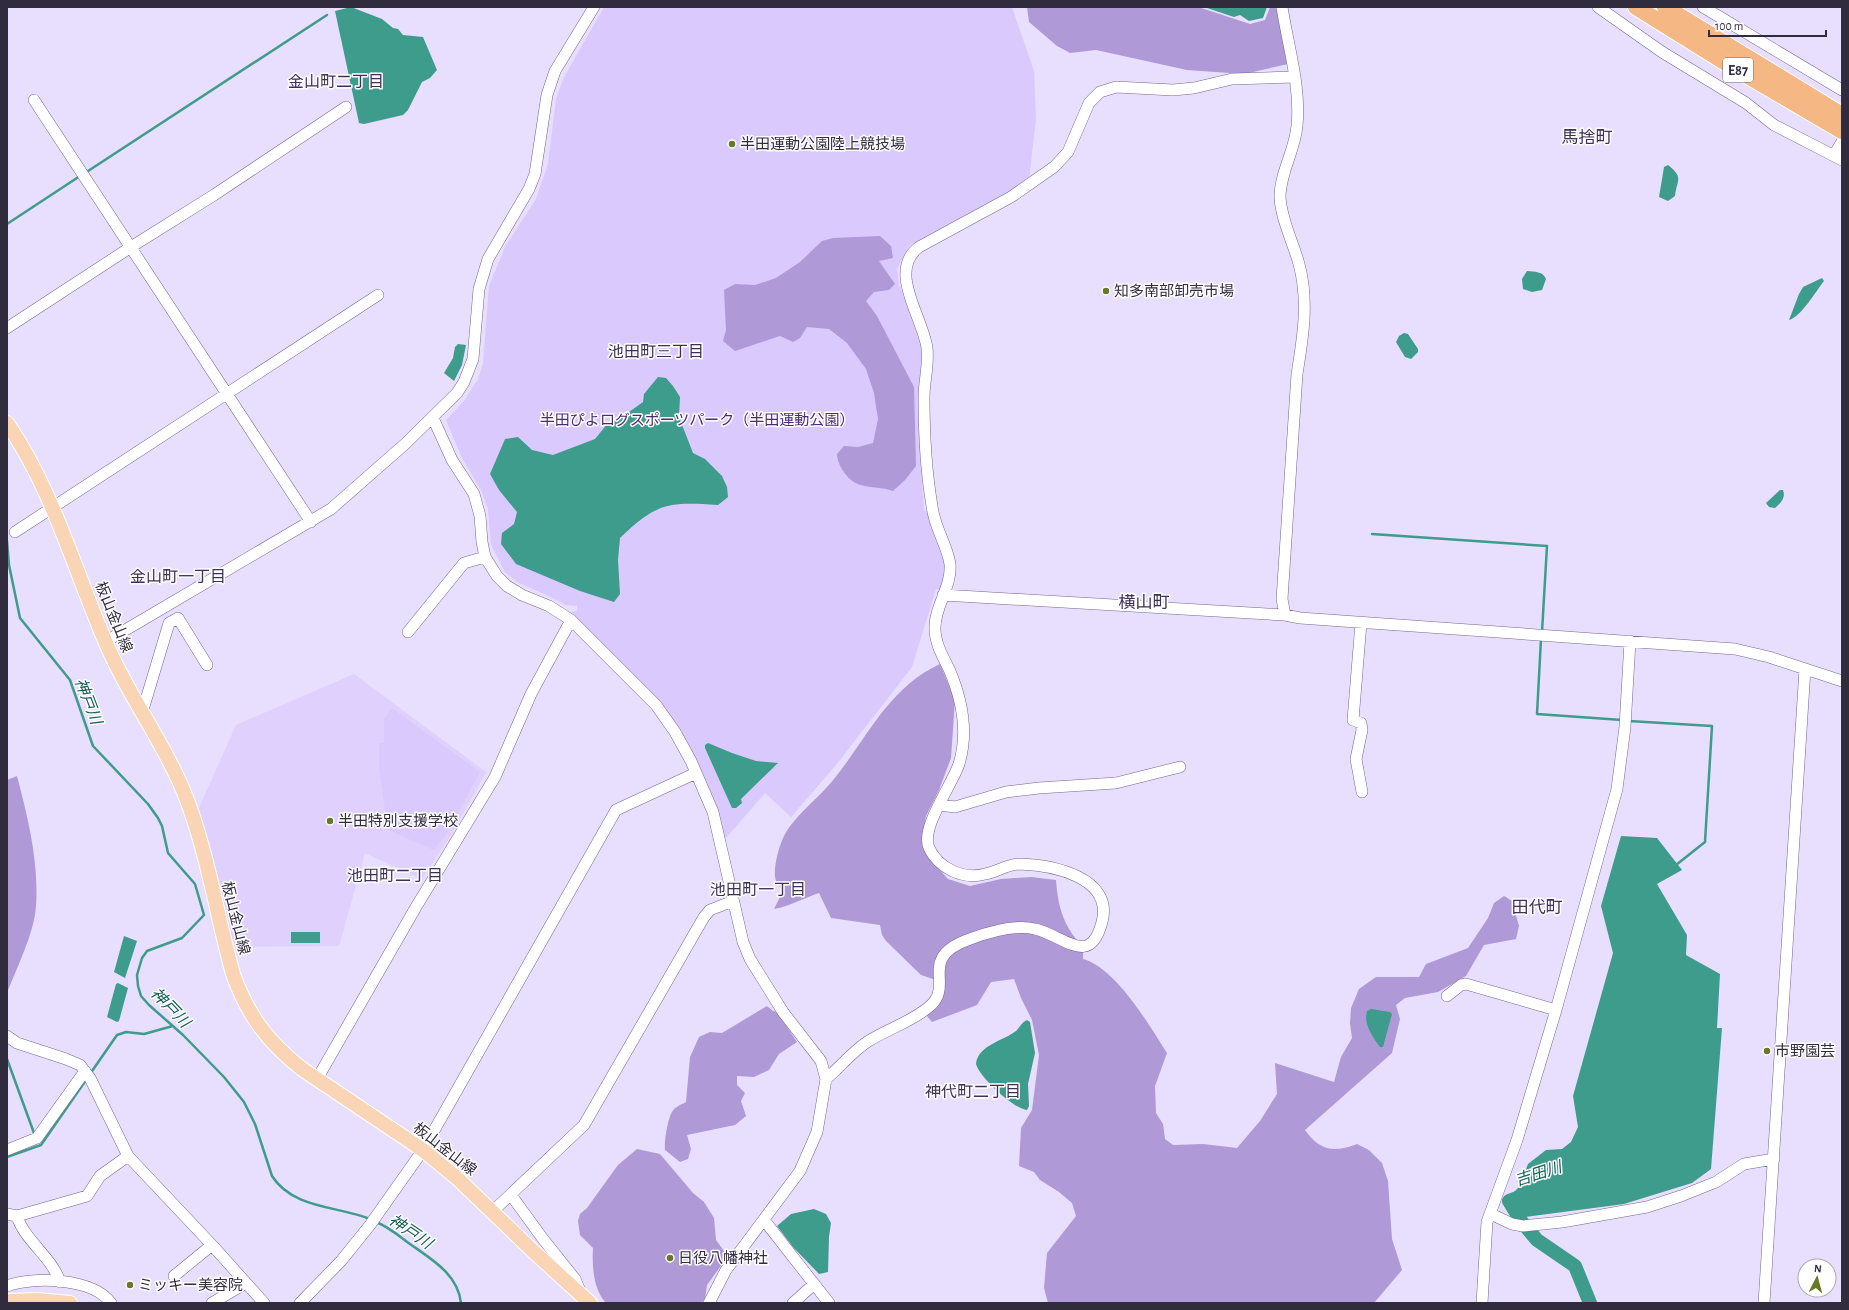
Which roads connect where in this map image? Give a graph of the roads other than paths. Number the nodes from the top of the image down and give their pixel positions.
1 (594, 7) edge
2 (1282, 7) edge
3 (1598, 7) edge
4 (1636, 7) edge
5 (1666, 7) edge
6 (1703, 7) edge
7 (1294, 77) junction
8 (1842, 90) edge
9 (34, 100) dead end
10 (346, 107) dead end
11 (1842, 115) edge
12 (1842, 131) edge
13 (1842, 142) edge
14 (1838, 158) edge
15 (131, 247) junction
16 (378, 295) dead end
17 (7, 328) edge
18 (227, 395) junction
19 (433, 418) junction
20 (7, 423) edge
21 (53, 508) junction
22 (311, 522) junction
23 (15, 532) dead end
24 (485, 557) junction
25 (943, 595) junction
26 (1285, 615) junction
27 (566, 616) junction
28 (1361, 623) junction
29 (408, 632) dead end
30 (1630, 641) junction
31 (105, 642) junction
32 (207, 665) dead end
33 (1805, 669) junction
34 (1842, 681) edge
35 (142, 713) junction
36 (1180, 767) dead end
37 (696, 773) junction
38 (1362, 792) dead end
39 (940, 805) junction
40 (733, 901) junction
41 (1447, 996) dead end
42 (1556, 1010) junction
43 (7, 1036) edge
44 (87, 1075) junction
45 (317, 1078) junction
46 (826, 1079) junction
47 (7, 1150) edge
48 (423, 1150) junction
49 (128, 1156) junction
50 (1774, 1159) junction
51 (511, 1195) junction
52 (493, 1211) junction
53 (1491, 1214) junction
54 (12, 1215) edge
55 (764, 1220) junction
56 (212, 1245) junction
57 (174, 1276) dead end
58 (60, 1282) junction
59 (246, 1283) junction
60 (814, 1285) junction
61 (7, 1286) edge
62 (7, 1297) edge
63 (586, 1299) edge
64 (7, 1301) edge
65 (26, 1302) edge
66 (69, 1303) edge
67 (110, 1303) edge
68 (212, 1303) edge
69 (264, 1303) edge
70 (300, 1303) edge
71 (709, 1303) edge
72 (793, 1303) edge
73 (829, 1303) edge
74 (1482, 1303) edge
75 (1764, 1303) edge

1 - 19 street
2 - 7 street
3 - 14 street
4 - 12 highway, E87
5 - 11 highway, E87
6 - 8 street
7 - 25 street
7 - 26 street
9 - 15 street
10 - 15 street
13 - 14 street
15 - 17 street
15 - 18 street
16 - 18 street
18 - 21 street
18 - 22 street
19 - 22 street
19 - 24 street
20 - 21 main road, 板山金山線
21 - 23 street
21 - 31 main road, 板山金山線
22 - 31 street
24 - 27 street
24 - 29 street
25 - 26 street
25 - 39 street
26 - 28 street
27 - 37 street
27 - 45 street
28 - 30 street
28 - 38 street
30 - 33 street
30 - 42 street
31 - 35 main road, 板山金山線
32 - 35 street
33 - 34 street
33 - 50 street
35 - 45 main road, 板山金山線
36 - 39 street
37 - 40 street
37 - 48 street
39 - 46 street
40 - 46 street
40 - 51 street
41 - 42 street
42 - 53 street
43 - 44 street
44 - 47 street
44 - 49 street
45 - 48 main road, 板山金山線
46 - 55 street
48 - 52 main road, 板山金山線
48 - 70 street
49 - 54 street
49 - 56 street
50 - 53 street
50 - 75 street
51 - 52 street
51 - 63 street
52 - 63 main road, 板山金山線
53 - 74 street
54 - 58 street
55 - 60 street
55 - 71 street
56 - 57 street
56 - 59 street
58 - 61 street
58 - 67 street
59 - 68 street
59 - 69 street
60 - 72 street
60 - 73 street
62 - 64 street
64 - 65 main road
65 - 66 main road

